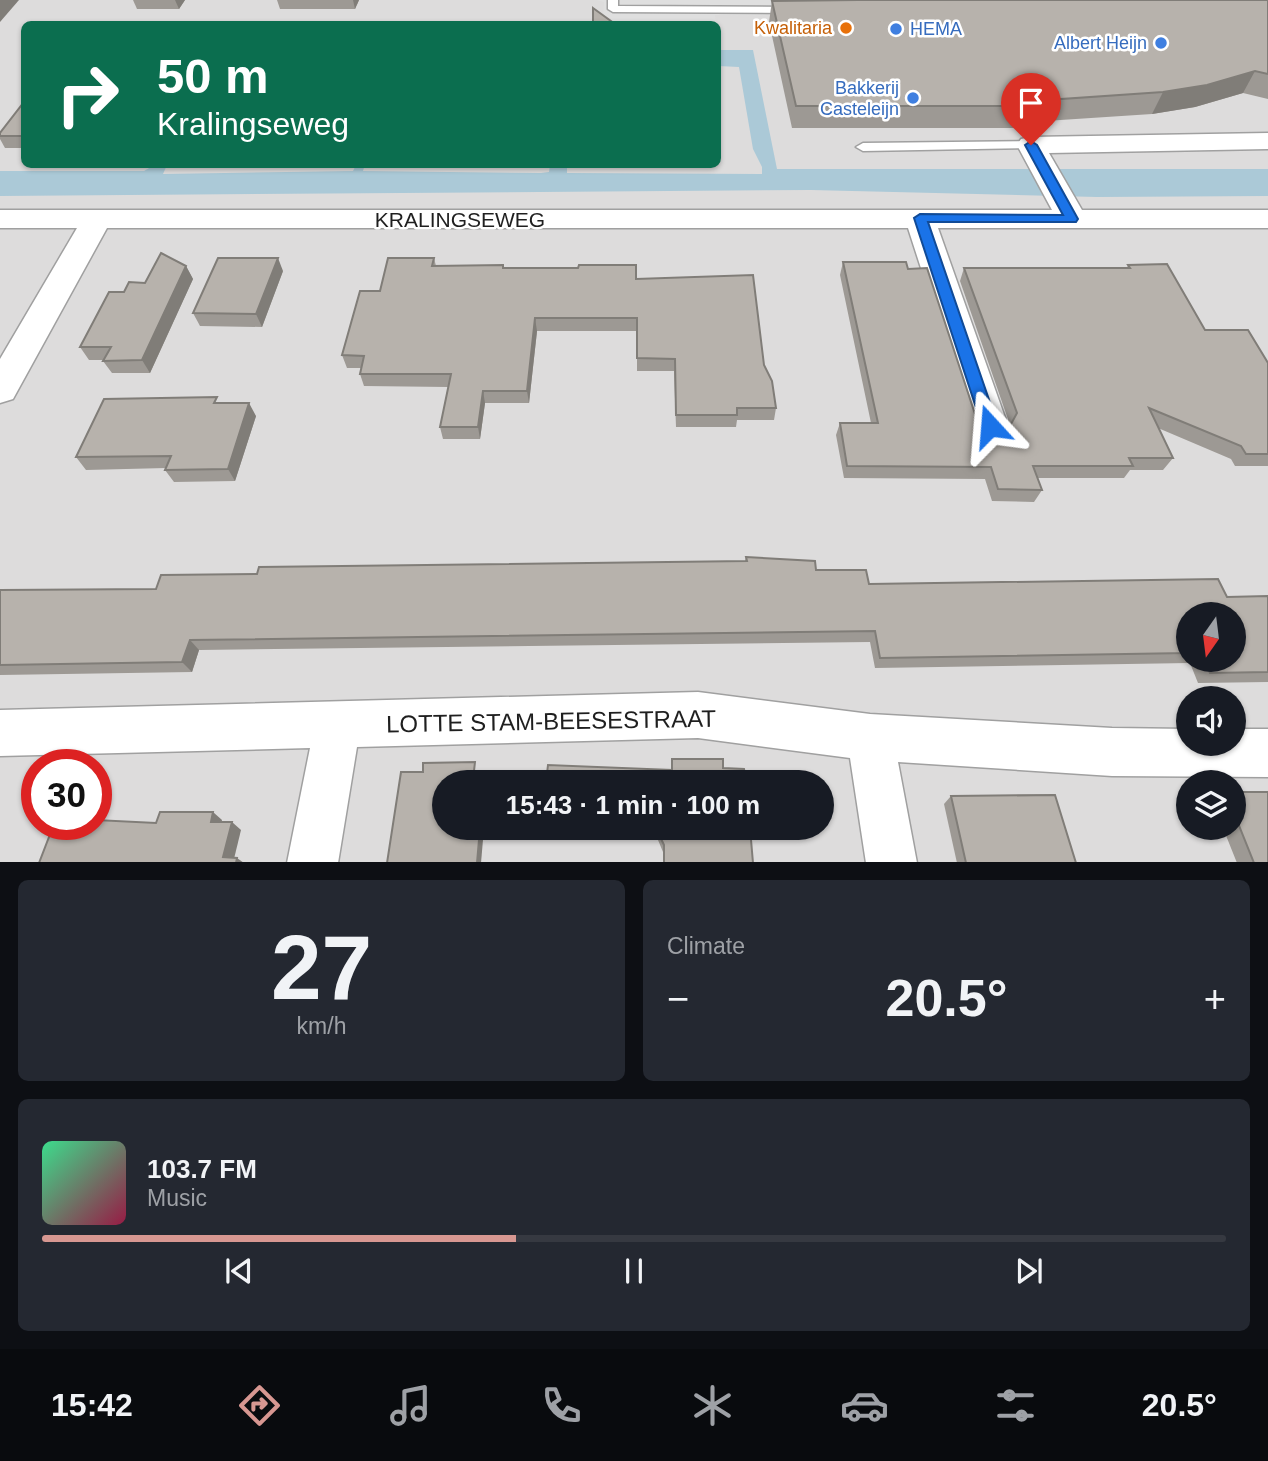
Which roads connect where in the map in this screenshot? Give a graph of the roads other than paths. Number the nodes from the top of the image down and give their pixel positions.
1 (613, 0) edge
2 (799, 10) edge
3 (1268, 141) edge
4 (863, 147) dead end
5 (1037, 155) junction
6 (1066, 209) junction
7 (920, 218) junction
8 (0, 219) edge
9 (97, 219) junction
10 (1268, 219) edge
11 (0, 390) edge
12 (990, 426) edge
13 (338, 723) junction
14 (0, 733) edge
15 (870, 737) junction
16 (1268, 753) edge
17 (312, 862) edge
18 (892, 862) edge

1 - 2 lane
3 - 5 street
4 - 5 lane
5 - 6 street
6 - 7 street, KRALINGSEWEG
6 - 10 street, KRALINGSEWEG
7 - 9 street, KRALINGSEWEG
7 - 12 street
8 - 9 street, KRALINGSEWEG
9 - 11 street
13 - 14 street, LOTTE STAM-BEESESTRAAT
13 - 15 street, LOTTE STAM-BEESESTRAAT
13 - 17 street
15 - 16 street, LOTTE STAM-BEESESTRAAT
15 - 18 street

